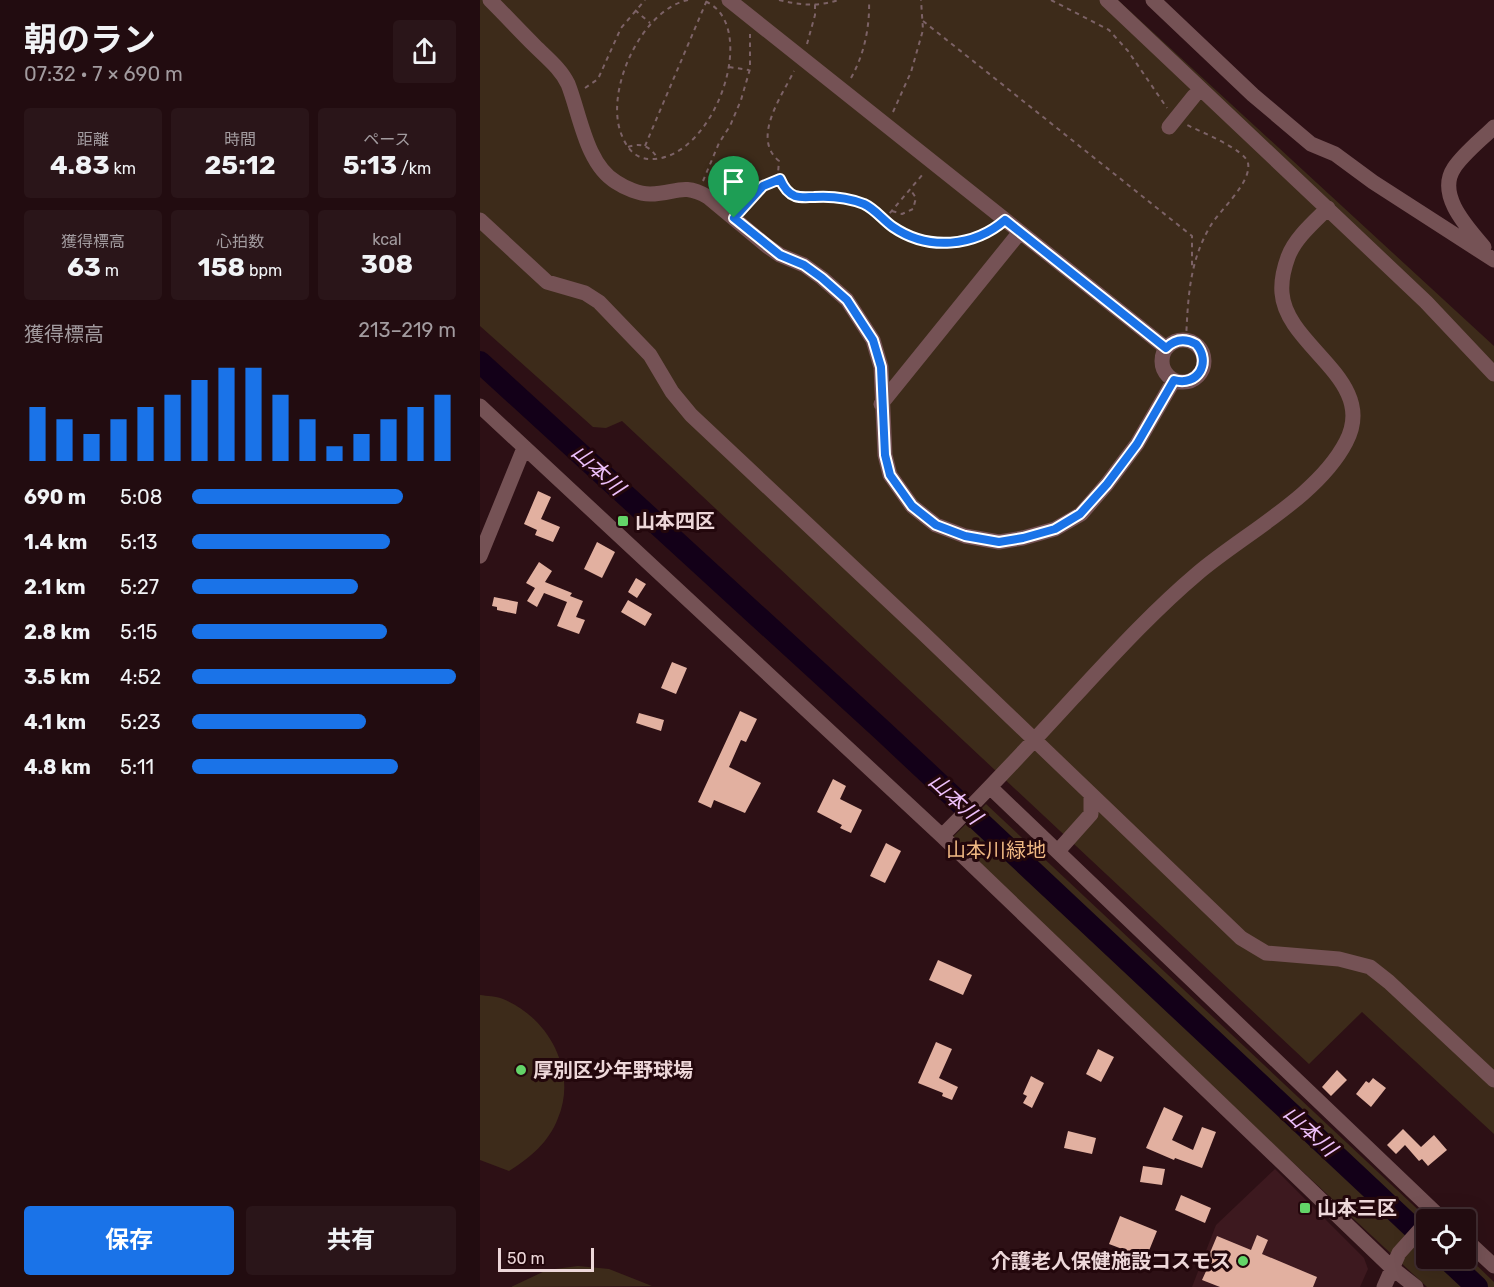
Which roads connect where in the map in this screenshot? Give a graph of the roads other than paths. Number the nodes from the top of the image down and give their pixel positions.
1 (490, 0) edge
2 (729, 0) edge
3 (1107, 0) edge
4 (1153, 0) edge
5 (1194, 96) dead end
6 (1172, 122) road end
7 (1494, 127) edge
8 (1328, 208) junction
9 (480, 220) edge
10 (1020, 232) junction
11 (1494, 259) edge
12 (1166, 348) junction
13 (1494, 374) edge
14 (1174, 380) junction
15 (480, 406) edge
16 (878, 408) junction
17 (524, 448) junction
18 (480, 556) edge
19 (1034, 741) junction
20 (986, 790) junction
21 (1091, 794) junction
22 (942, 836) junction
23 (1058, 851) junction
24 (1494, 1080) edge
25 (1423, 1209) edge
26 (1416, 1236) edge
27 (1476, 1249) edge
28 (1494, 1266) edge
29 (1392, 1268) junction
30 (1384, 1287) edge
31 (1416, 1287) edge

1 - 16 street
2 - 10 street
3 - 8 street
4 - 11 street
5 - 6 street
7 - 11 street
8 - 13 street
8 - 19 street
9 - 19 street
10 - 12 street
10 - 16 street
12 - 14 street
12 - 14 street
14 - 16 street
15 - 17 street
17 - 18 street
17 - 22 street
19 - 20 street
19 - 21 street
20 - 22 street
20 - 23 street
21 - 23 street
21 - 24 street
22 - 29 street
23 - 25 street
26 - 29 street
27 - 28 street
29 - 30 street
29 - 31 street

